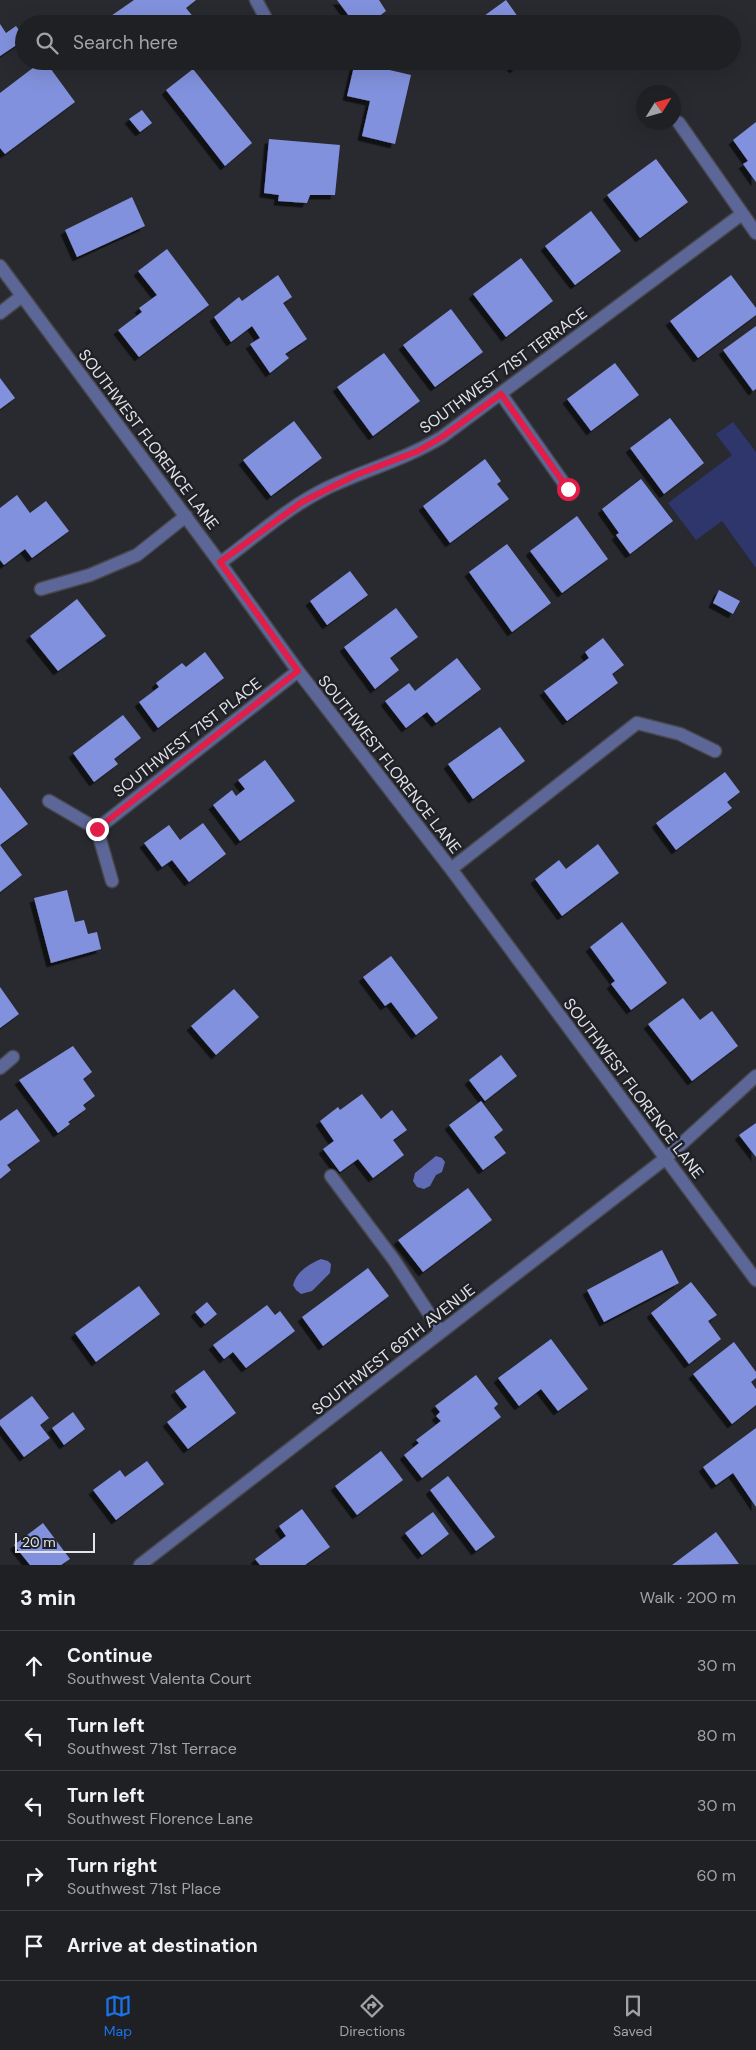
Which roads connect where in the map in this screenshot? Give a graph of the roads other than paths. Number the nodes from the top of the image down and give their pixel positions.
1 (256, 0) edge
2 (264, 15) edge
3 (681, 126) edge
4 (742, 214) junction
5 (756, 233) edge
6 (0, 266) edge
7 (22, 296) junction
8 (0, 313) edge
9 (501, 394) junction
10 (568, 489) dead end
11 (186, 516) junction
12 (220, 562) junction
13 (41, 589) dead end
14 (298, 671) junction
15 (715, 751) dead end
16 (49, 801) dead end
17 (97, 829) junction
18 (451, 869) junction
19 (112, 881) dead end
20 (13, 1057) dead end
21 (0, 1068) edge
22 (756, 1076) edge
23 (666, 1158) junction
24 (331, 1176) dead end
25 (756, 1280) edge
26 (441, 1332) junction
27 (140, 1565) edge

1 - 2 street
3 - 4 street
4 - 5 street
4 - 9 street, SOUTHWEST 71ST TERRACE
6 - 7 street, SOUTHWEST FLORENCE LANE
7 - 8 street
7 - 11 street, SOUTHWEST FLORENCE LANE
9 - 10 street
9 - 12 street, SOUTHWEST 71ST TERRACE
11 - 12 street, SOUTHWEST FLORENCE LANE
11 - 13 street
12 - 14 street, SOUTHWEST FLORENCE LANE
14 - 17 street, SOUTHWEST 71ST PLACE
14 - 18 street, SOUTHWEST FLORENCE LANE
15 - 18 street
16 - 17 street
17 - 19 street
18 - 23 street, SOUTHWEST FLORENCE LANE
20 - 21 street
22 - 23 street, SOUTHWEST 69TH AVENUE
23 - 25 street, SOUTHWEST FLORENCE LANE
23 - 26 street, SOUTHWEST 69TH AVENUE
24 - 26 street
26 - 27 street, SOUTHWEST 69TH AVENUE

